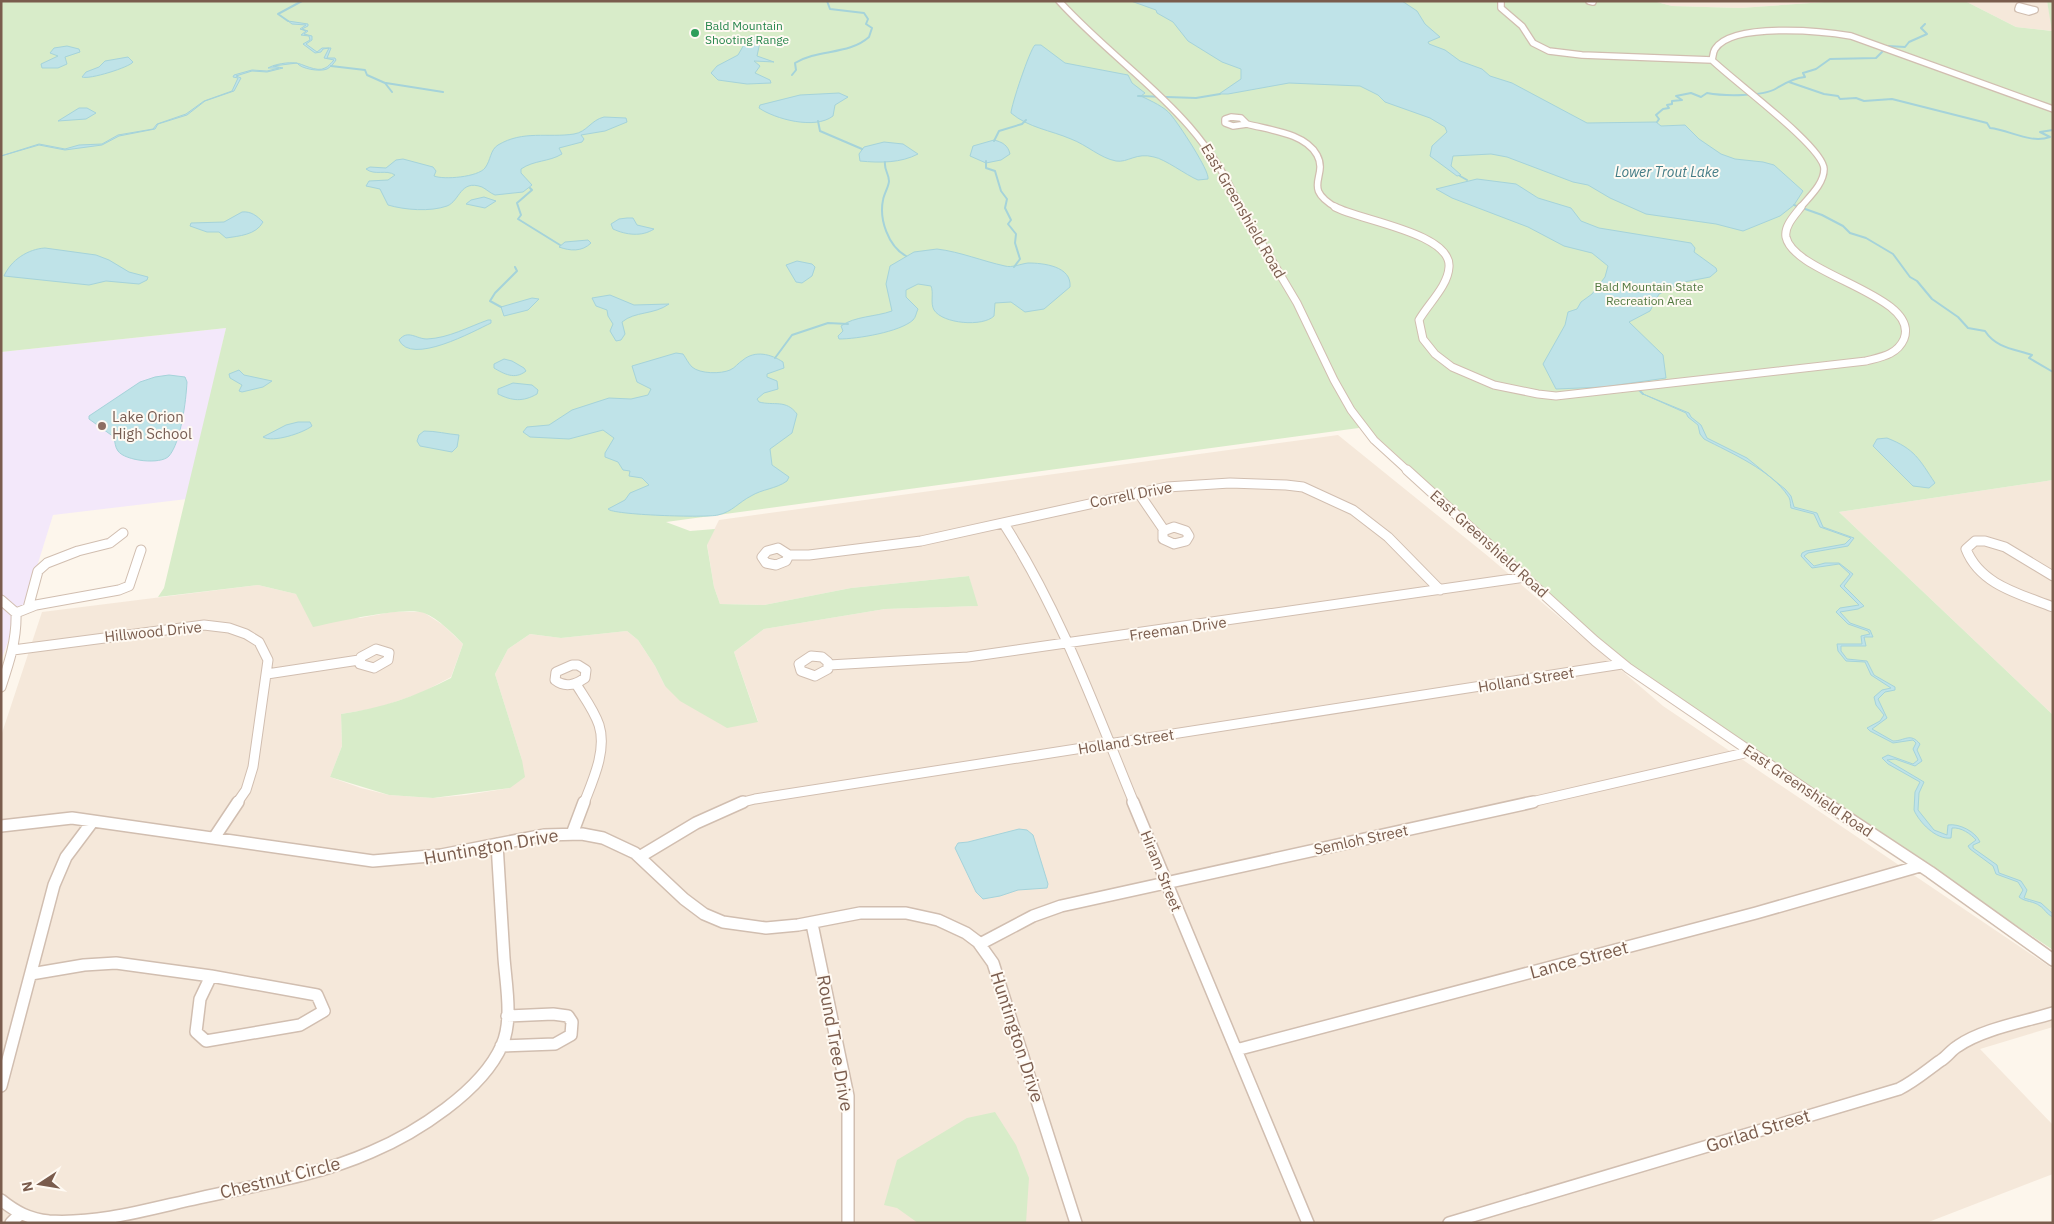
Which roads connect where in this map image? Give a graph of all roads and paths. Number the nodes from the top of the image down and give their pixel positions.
1 (1059, 1) edge
2 (1500, 1) edge
3 (1589, 1) edge
4 (1593, 2) edge
5 (1712, 60) junction
6 (2053, 109) edge
7 (1247, 124) dead end
8 (1138, 492) junction
9 (1004, 524) junction
10 (1164, 530) dead end
11 (123, 533) dead end
12 (141, 550) dead end
13 (789, 555) dead end
14 (2053, 576) edge
15 (1526, 577) junction
16 (1440, 590) junction
17 (1, 600) edge
18 (28, 608) junction
19 (2053, 608) edge
20 (16, 613) junction
21 (1070, 644) junction
22 (13, 650) junction
23 (359, 660) dead end
24 (1622, 664) junction
25 (829, 665) dead end
26 (267, 674) junction
27 (576, 684) dead end
28 (1, 687) edge
29 (1109, 745) junction
30 (1749, 752) junction
31 (93, 821) junction
32 (1, 826) edge
33 (572, 834) junction
34 (214, 838) junction
35 (497, 844) junction
36 (641, 856) junction
37 (1920, 866) junction
38 (1166, 883) junction
39 (812, 924) junction
40 (980, 944) junction
41 (2053, 960) edge
42 (31, 974) junction
43 (211, 976) junction
44 (2053, 1013) edge
45 (507, 1016) junction
46 (502, 1046) junction
47 (1236, 1050) junction
48 (1, 1086) edge
49 (1, 1200) edge
50 (16, 1219) edge
51 (848, 1223) edge
52 (1076, 1223) edge
53 (1308, 1223) edge
54 (1448, 1223) edge

1 - 15 street, East Greenshield Road
2 - 5 street
3 - 4 street
5 - 6 street
5 - 7 street
8 - 9 street, Correll Drive
8 - 10 street
8 - 16 street, Correll Drive
9 - 13 street, Correll Drive
9 - 21 street, Hiram Street
11 - 18 street
12 - 18 street
14 - 19 street
15 - 16 street, Freeman Drive
15 - 24 street, East Greenshield Road
16 - 21 street, Freeman Drive
17 - 20 street
18 - 20 street
20 - 22 street
21 - 25 street, Freeman Drive
21 - 29 street, Hiram Street
22 - 26 street, Hillwood Drive
22 - 28 street
23 - 26 street
24 - 29 street, Holland Street
24 - 30 street, East Greenshield Road
26 - 34 street, Hillwood Drive
27 - 33 street
29 - 36 street, Holland Street
29 - 38 street, Hiram Street
30 - 37 street, East Greenshield Road
30 - 38 street, Semloh Street
31 - 32 street, Huntington Drive
31 - 34 street, Huntington Drive
31 - 42 street
33 - 35 street, Huntington Drive
33 - 36 street, Huntington Drive
34 - 35 street, Huntington Drive
35 - 45 street, Chestnut Circle
36 - 39 street, Huntington Drive
37 - 41 street, East Greenshield Road
37 - 47 street, Lance Street
38 - 40 street, Semloh Street
38 - 47 street, Hiram Street
39 - 40 street, Huntington Drive
39 - 51 street, Round Tree Drive
40 - 52 street, Huntington Drive
42 - 43 street
42 - 48 street
43 - 43 street
44 - 54 street, Gorlad Street
45 - 46 street, Chestnut Circle
45 - 46 street
46 - 50 street, Chestnut Circle
47 - 53 street, Hiram Street
49 - 50 street, Chestnut Circle

